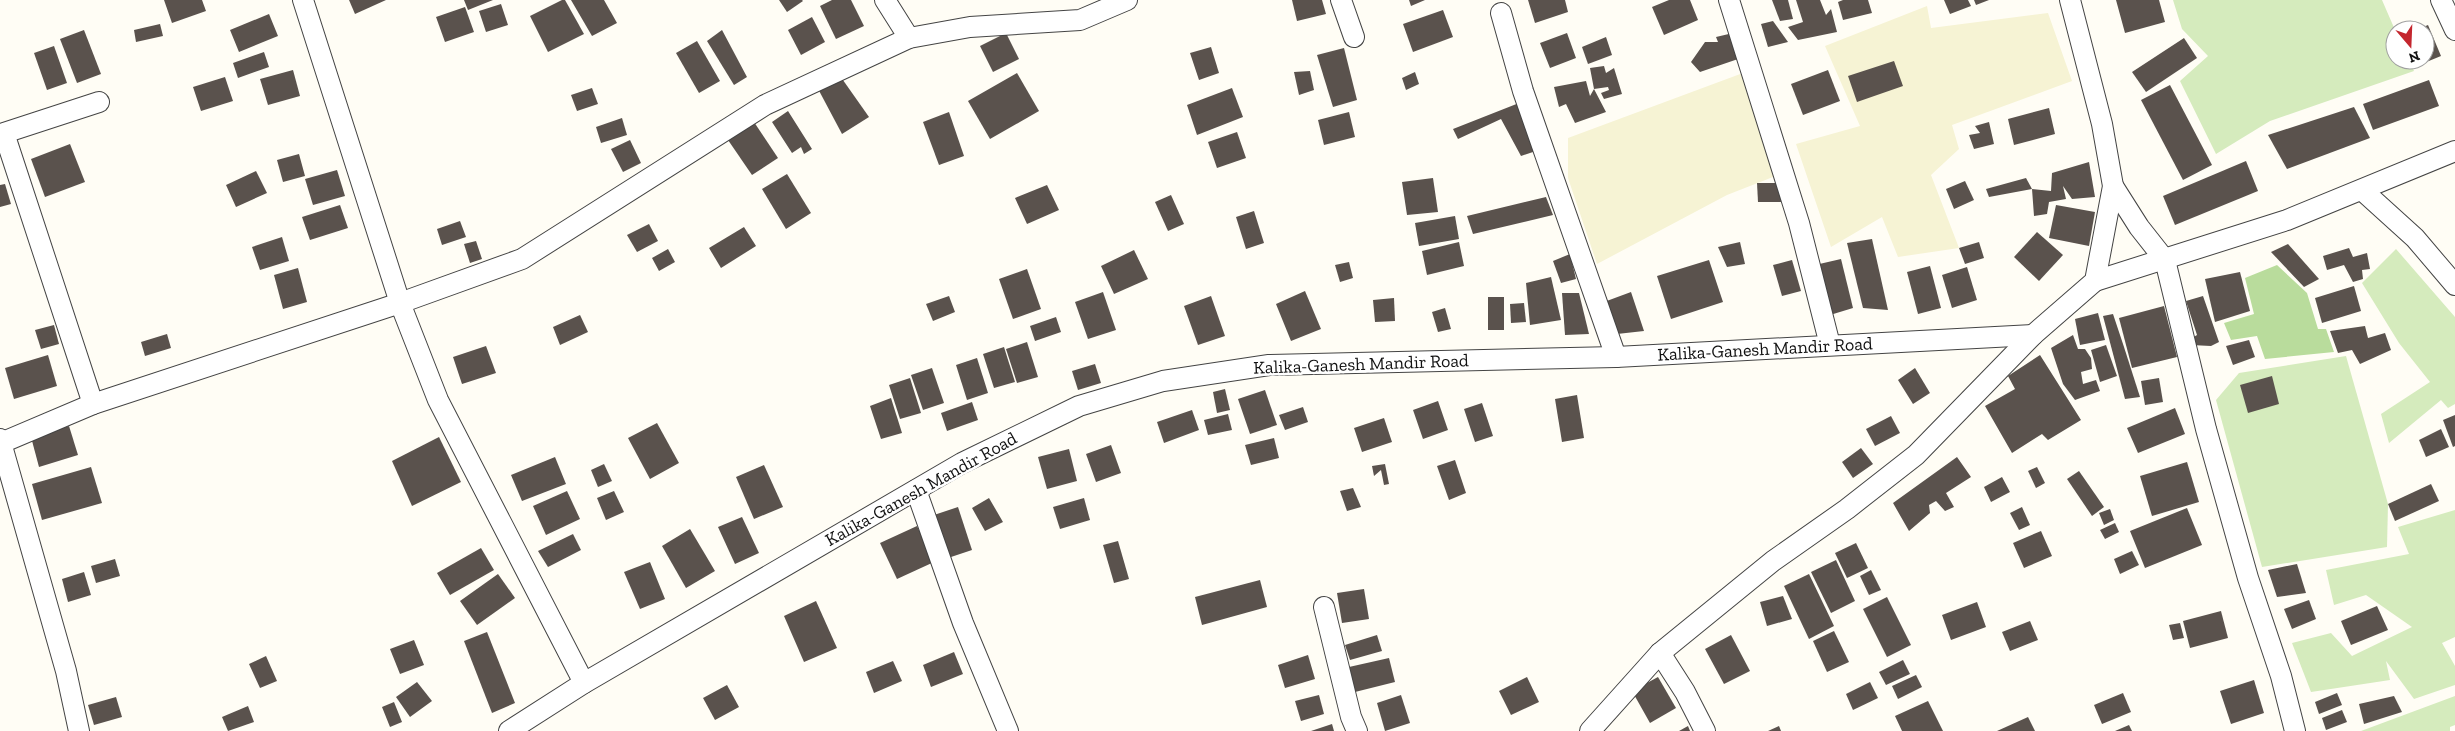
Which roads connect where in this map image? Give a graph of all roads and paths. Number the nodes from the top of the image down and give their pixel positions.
1 (303, 0) edge
2 (885, 0) edge
3 (1127, 0) edge
4 (1341, 0) edge
5 (1729, 0) edge
6 (2070, 0) edge
7 (2441, 0) edge
8 (1501, 13) dead end
9 (2455, 30) edge
10 (1354, 37) dead end
11 (909, 38) junction
12 (99, 102) dead end
13 (2455, 151) edge
14 (2113, 186) junction
15 (2362, 190) junction
16 (2165, 260) junction
17 (2095, 281) junction
18 (2455, 285) edge
19 (400, 303) junction
20 (2033, 335) junction
21 (1830, 344) junction
22 (1616, 357) junction
23 (93, 404) junction
24 (1, 441) edge
25 (916, 490) junction
26 (1324, 607) dead end
27 (1660, 652) junction
28 (584, 684) junction
29 (79, 731) edge
30 (509, 731) edge
31 (1008, 731) edge
32 (1357, 731) edge
33 (1590, 731) edge
34 (1706, 731) edge
35 (2295, 731) edge

1 - 19 street
2 - 11 street
3 - 11 street
4 - 10 street
5 - 21 street
6 - 14 street
7 - 9 street
8 - 22 street
11 - 19 street
12 - 23 street
13 - 15 street
14 - 16 street
14 - 17 street
15 - 16 street
15 - 18 street
16 - 17 street
16 - 35 street
17 - 20 street
19 - 23 street
19 - 28 street
20 - 21 street, Kalika-Ganesh Mandir Road
20 - 27 street
21 - 22 street, Kalika-Ganesh Mandir Road
22 - 25 street, Kalika-Ganesh Mandir Road
23 - 24 street
24 - 29 street
25 - 28 street, Kalika-Ganesh Mandir Road
25 - 31 street
26 - 32 street
27 - 33 street
27 - 34 street
28 - 30 street, Kalika-Ganesh Mandir Road

